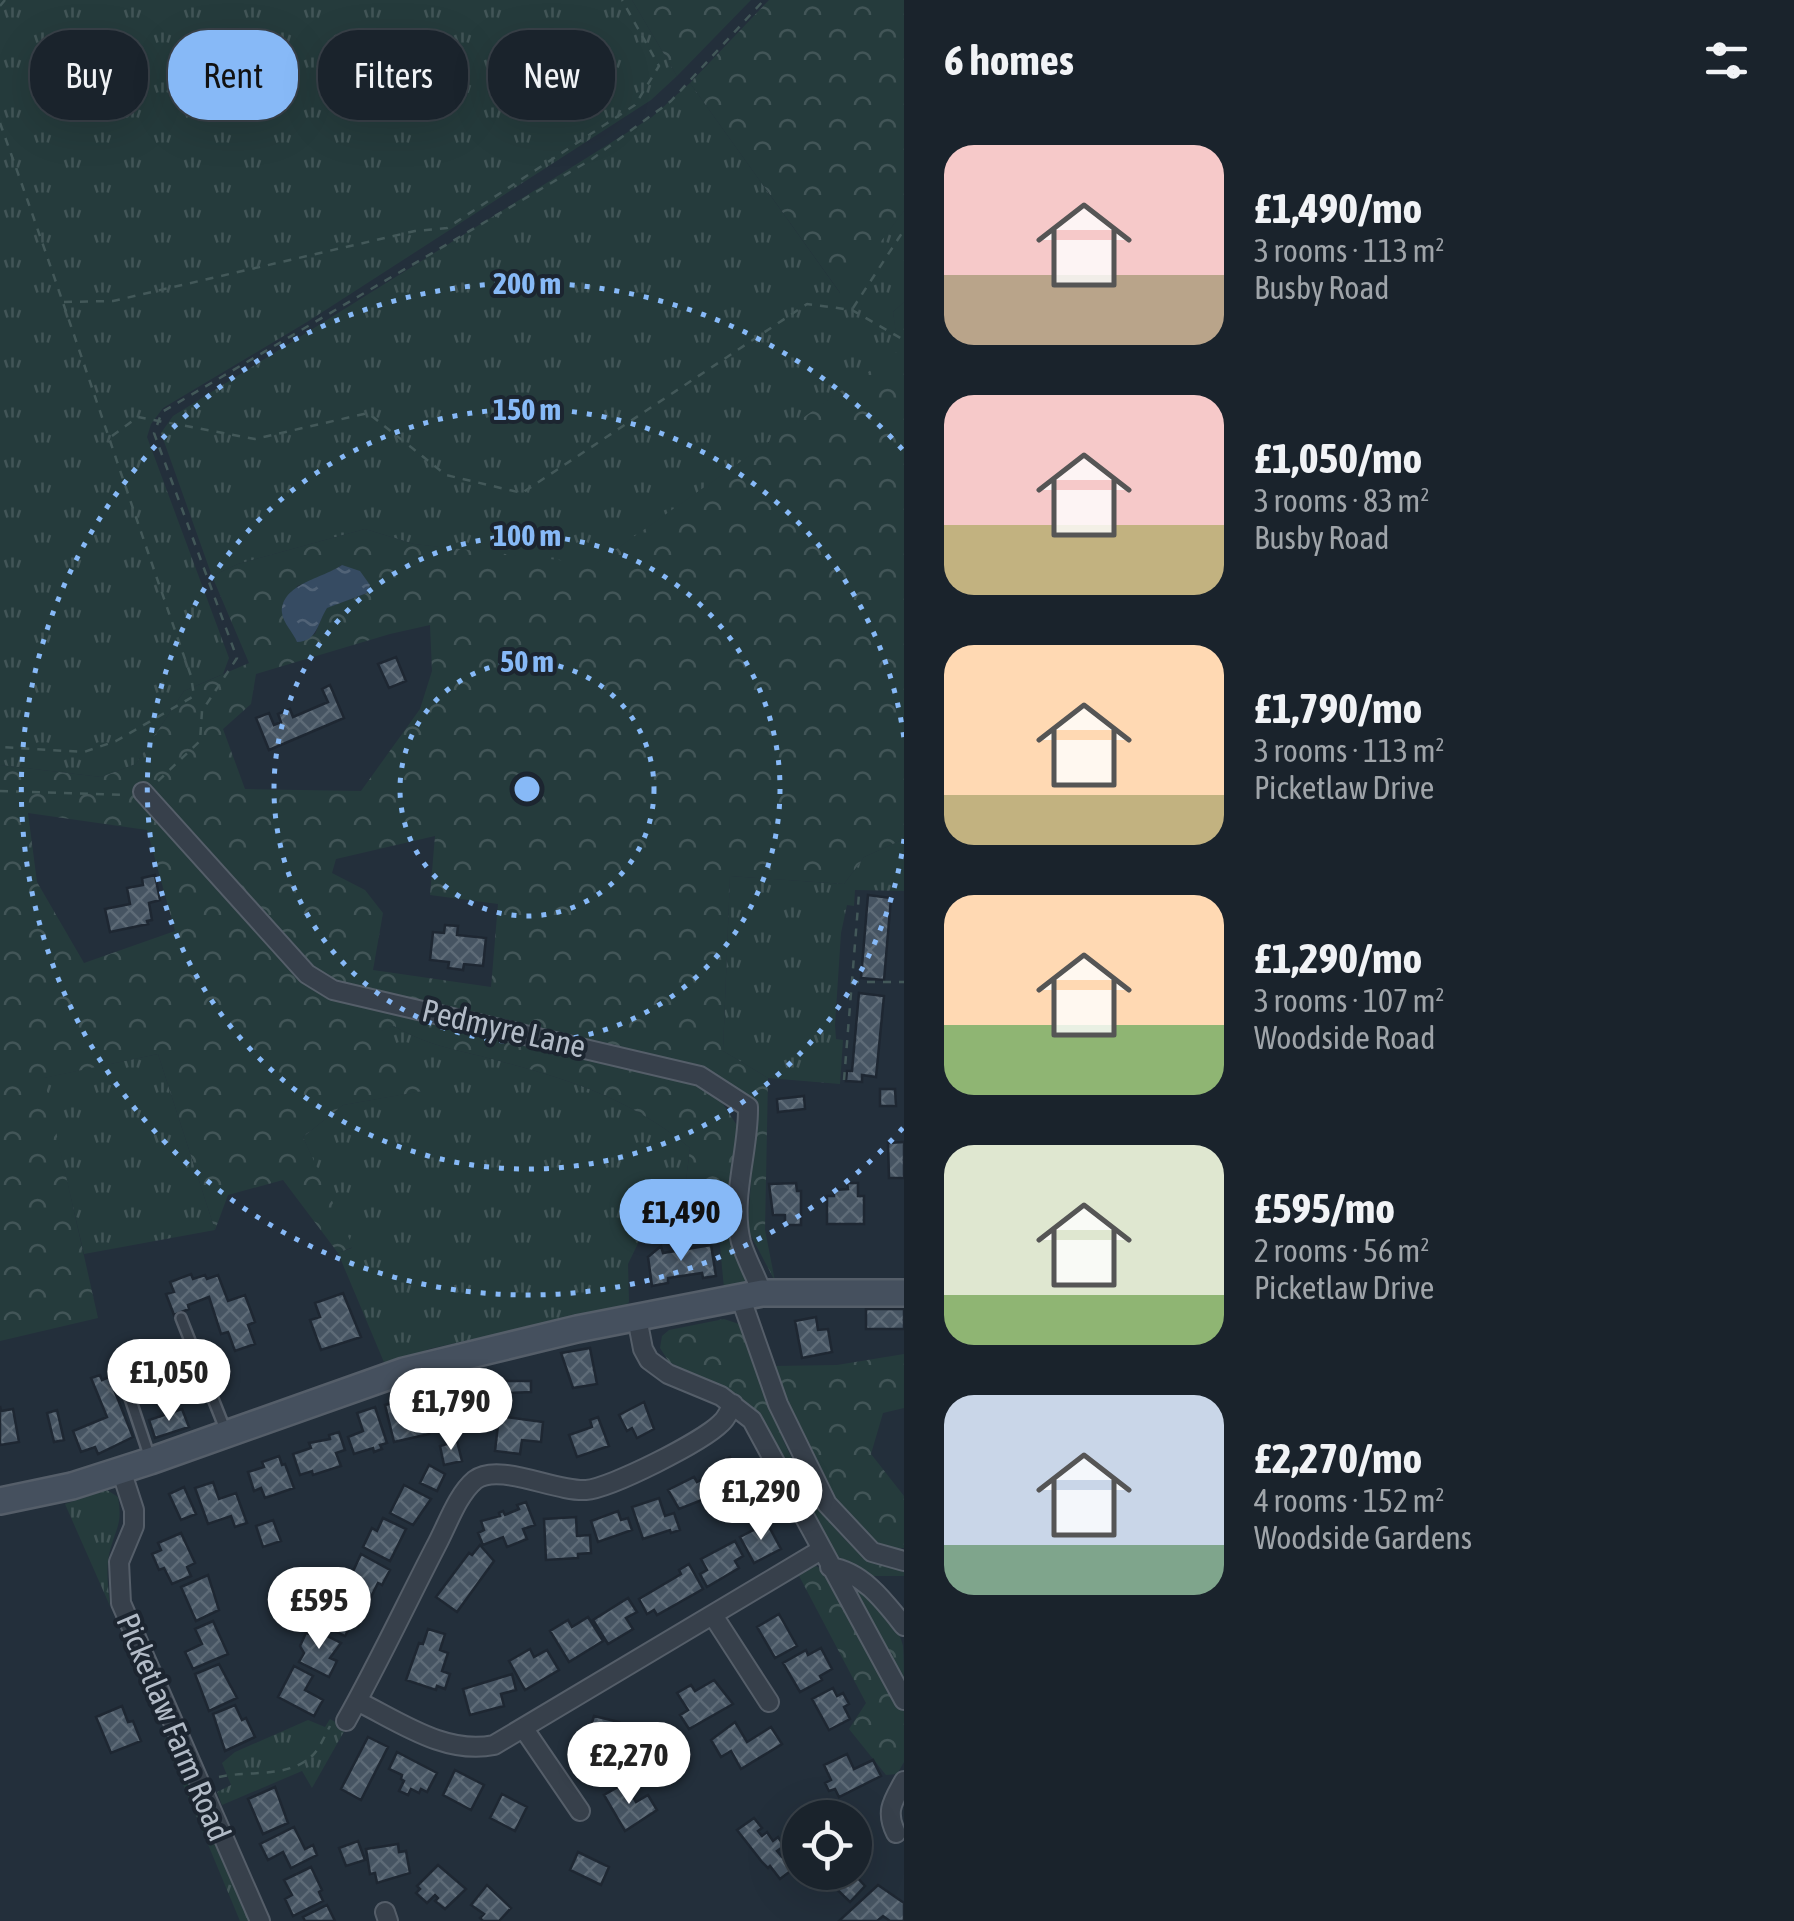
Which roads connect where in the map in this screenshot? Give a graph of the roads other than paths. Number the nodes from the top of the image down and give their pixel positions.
1 (143, 792) road end
2 (904, 1293) edge
3 (751, 1295) junction
4 (181, 1318) dead end
5 (638, 1318) junction
6 (125, 1384) dead end
7 (732, 1404) junction
8 (226, 1432) junction
9 (150, 1461) junction
10 (121, 1470) junction
11 (0, 1500) edge
12 (826, 1558) junction
13 (904, 1561) edge
14 (714, 1617) junction
15 (904, 1626) edge
16 (904, 1700) edge
17 (357, 1701) junction
18 (768, 1702) dead end
19 (346, 1721) road end
20 (524, 1729) junction
21 (904, 1781) edge
22 (580, 1811) dead end
23 (896, 1833) dead end
24 (260, 1921) edge

1 - 3 street, Pedmyre Lane
2 - 3 main road
3 - 5 main road
3 - 13 street
4 - 8 lane
5 - 7 street
5 - 8 main road
6 - 9 lane
7 - 12 street
7 - 17 street
8 - 9 main road
9 - 10 main road
10 - 11 main road
10 - 24 street, Picketlaw Farm Road
12 - 14 street
12 - 15 street
12 - 16 street
14 - 18 street
14 - 20 street
17 - 19 street
17 - 20 street
20 - 22 street
21 - 23 street

